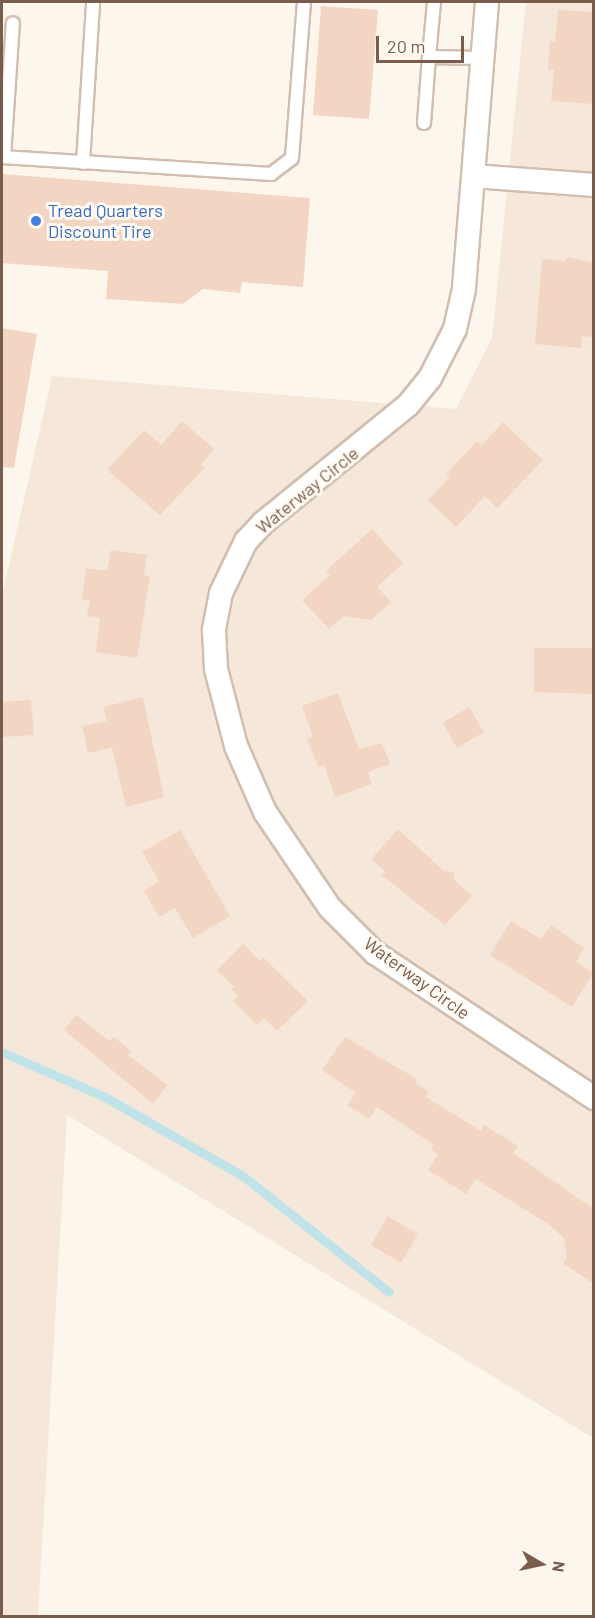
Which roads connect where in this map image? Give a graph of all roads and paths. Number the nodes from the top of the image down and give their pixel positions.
1 (93, 2) edge
2 (304, 2) edge
3 (434, 2) edge
4 (487, 2) edge
5 (13, 23) dead end
6 (429, 57) junction
7 (483, 58) junction
8 (424, 123) dead end
9 (3, 157) edge
10 (83, 163) junction
11 (474, 176) junction
12 (594, 185) edge
13 (594, 1098) edge

1 - 10 lane
2 - 10 lane
3 - 6 lane
4 - 7 street, Waterway Circle
5 - 9 lane
6 - 7 lane
6 - 8 lane
7 - 11 street, Waterway Circle
9 - 10 lane
11 - 12 street
11 - 13 street, Waterway Circle

